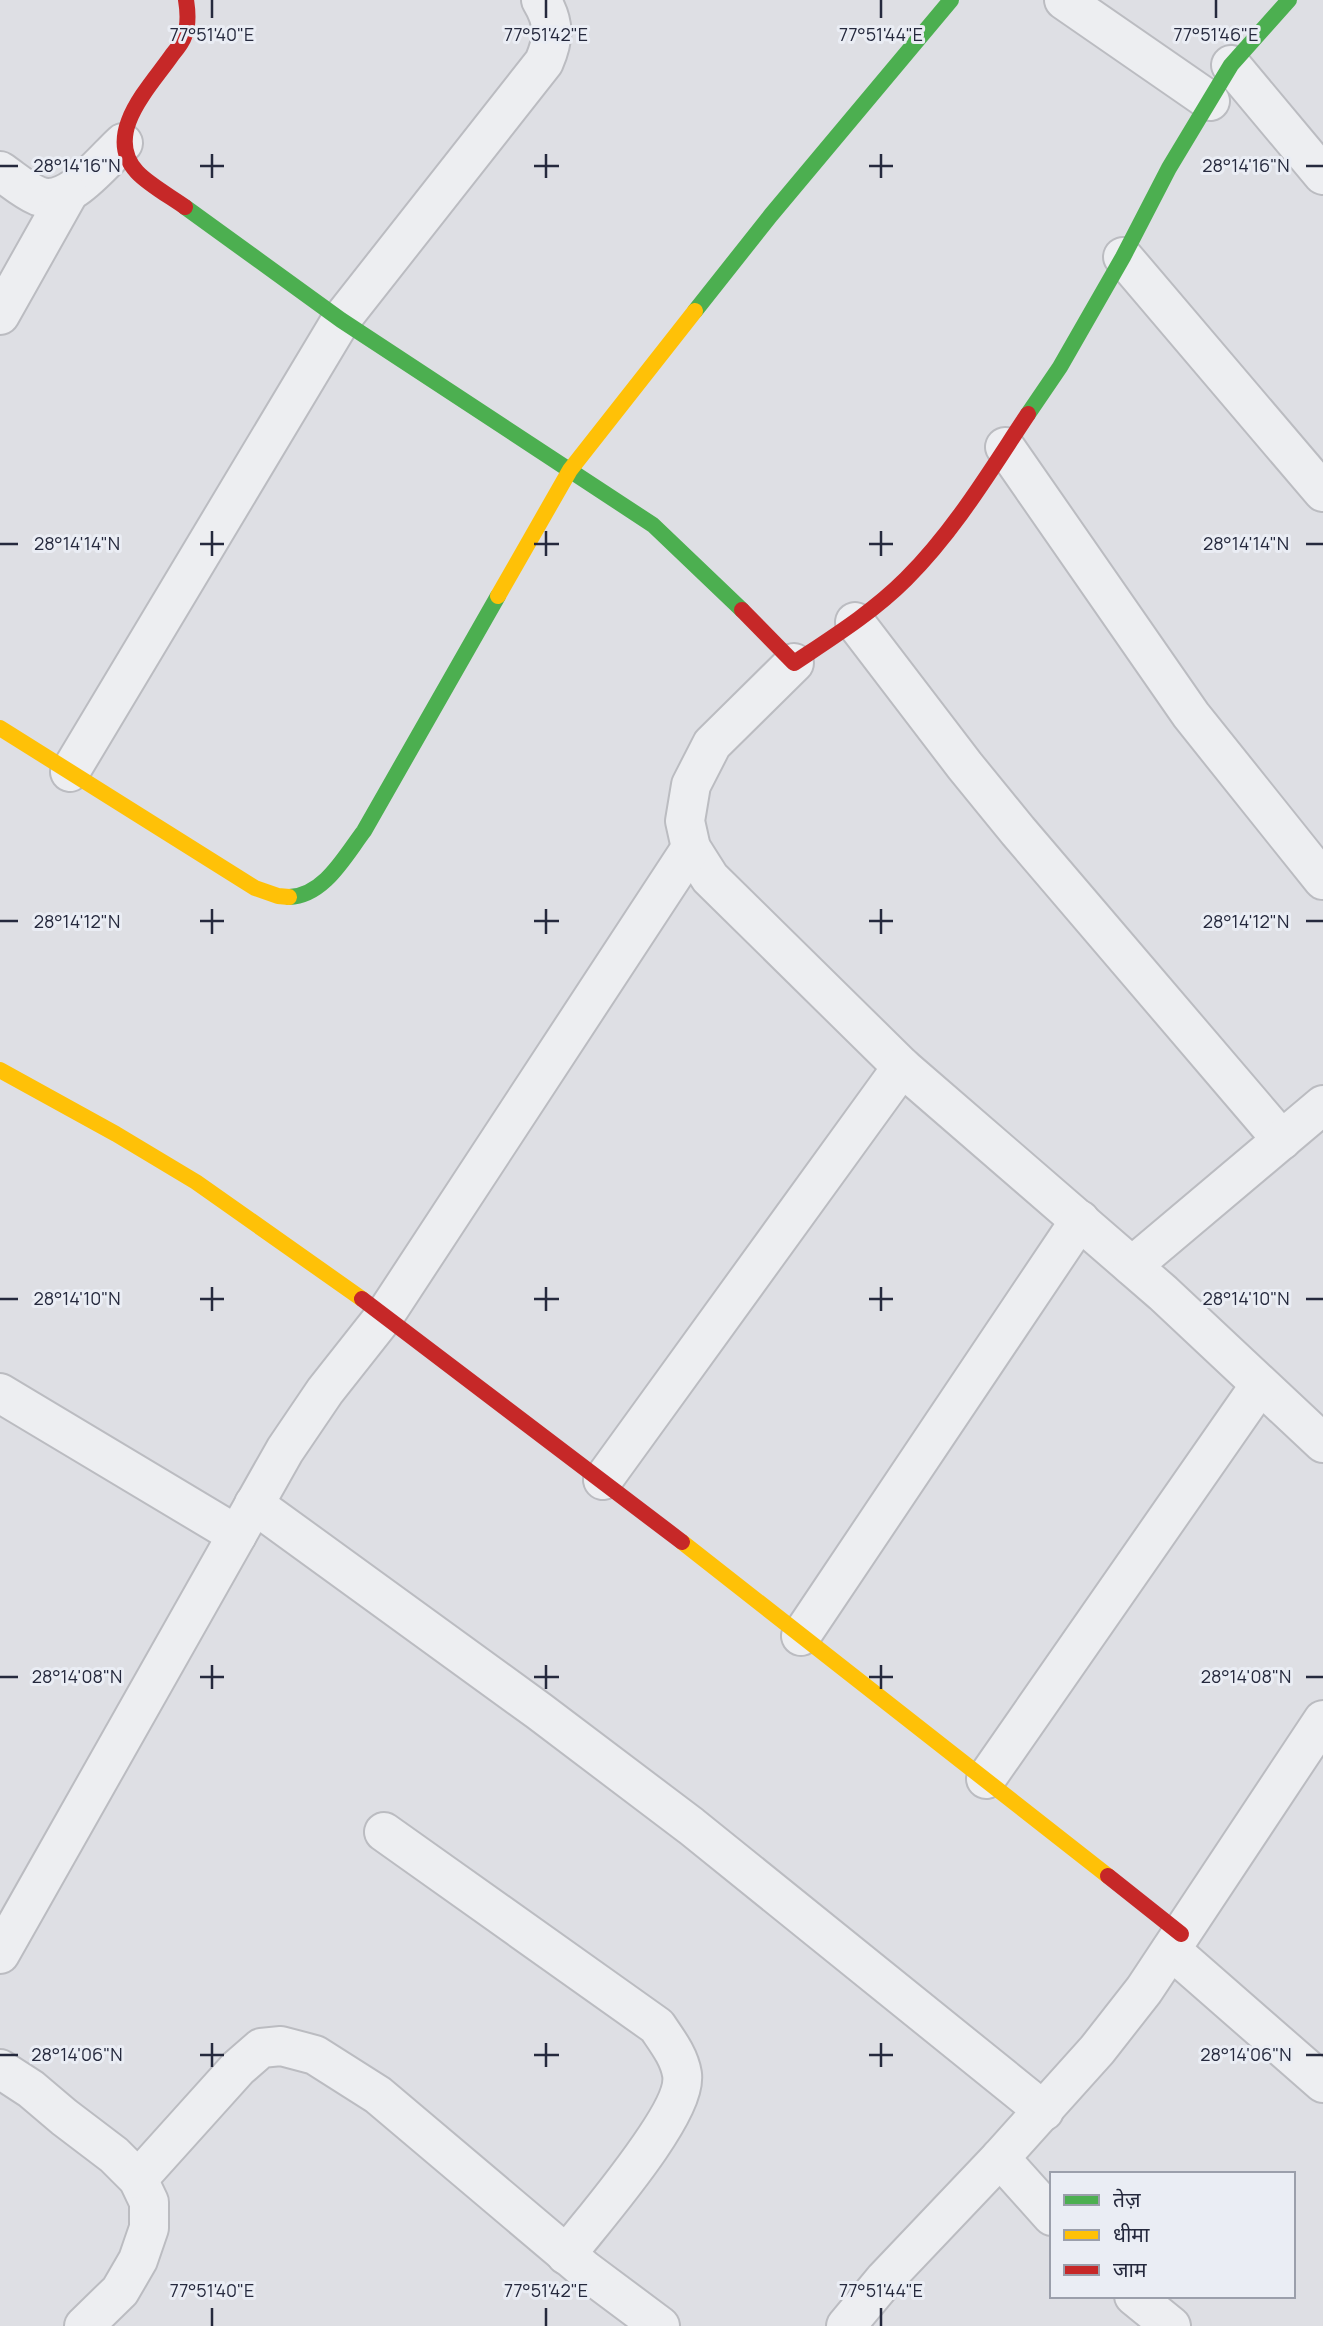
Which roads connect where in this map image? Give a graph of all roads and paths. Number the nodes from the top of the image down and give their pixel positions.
1 (541, 0) edge
2 (951, 0) edge
3 (1064, 0) edge
4 (1289, 0) edge
5 (191, 5) edge
6 (1231, 65) junction
7 (1210, 101) junction
8 (123, 143) junction
9 (0, 171) edge
10 (1323, 175) edge
11 (68, 194) junction
12 (1123, 257) junction
13 (0, 315) edge
14 (341, 320) junction
15 (1005, 447) junction
16 (570, 470) junction
17 (1323, 492) edge
18 (855, 622) junction
19 (794, 663) junction
20 (0, 728) edge
21 (70, 772) junction
22 (691, 848) junction
23 (1323, 880) edge
24 (902, 1067) junction
25 (0, 1070) edge
26 (1323, 1105) edge
27 (1282, 1140) junction
28 (1080, 1220) junction
29 (1132, 1266) junction
30 (385, 1315) junction
31 (1260, 1385) junction
32 (0, 1393) edge
33 (1320, 1434) edge
34 (603, 1480) junction
35 (245, 1520) junction
36 (802, 1636) junction
37 (1323, 1720) edge
38 (986, 1779) junction
39 (384, 1832) dead end
40 (1176, 1942) junction
41 (0, 1954) edge
42 (0, 2069) edge
43 (1323, 2083) edge
44 (1044, 2110) junction
45 (1000, 2158) junction
46 (138, 2179) junction
47 (1050, 2214) edge
48 (566, 2255) junction
49 (1136, 2298) edge
50 (84, 2326) edge
51 (660, 2326) edge
52 (847, 2326) edge
53 (1171, 2326) edge

1 - 14 street
2 - 16 street
3 - 7 street
4 - 6 street
5 - 8 street
6 - 7 street
6 - 10 street
7 - 12 street
8 - 11 street
8 - 14 street
9 - 11 street
11 - 13 street
12 - 15 street
12 - 17 street
14 - 16 street
14 - 21 street
15 - 18 street
15 - 23 street
16 - 19 street
16 - 21 street
18 - 19 street
18 - 27 street
19 - 22 street
20 - 21 street
22 - 24 street
22 - 30 street
24 - 28 street
24 - 34 street
25 - 30 street
26 - 27 street
27 - 29 street
28 - 29 street
28 - 36 street
29 - 31 street
30 - 34 street
30 - 35 street
31 - 33 street
31 - 38 street
32 - 35 street
34 - 36 street
35 - 41 street
35 - 44 street
36 - 38 street
37 - 40 street
38 - 40 street
39 - 48 street
40 - 43 street
40 - 44 street
42 - 46 street
44 - 45 street
45 - 47 street
45 - 52 street
46 - 48 street
46 - 50 street
48 - 51 street
49 - 53 street

